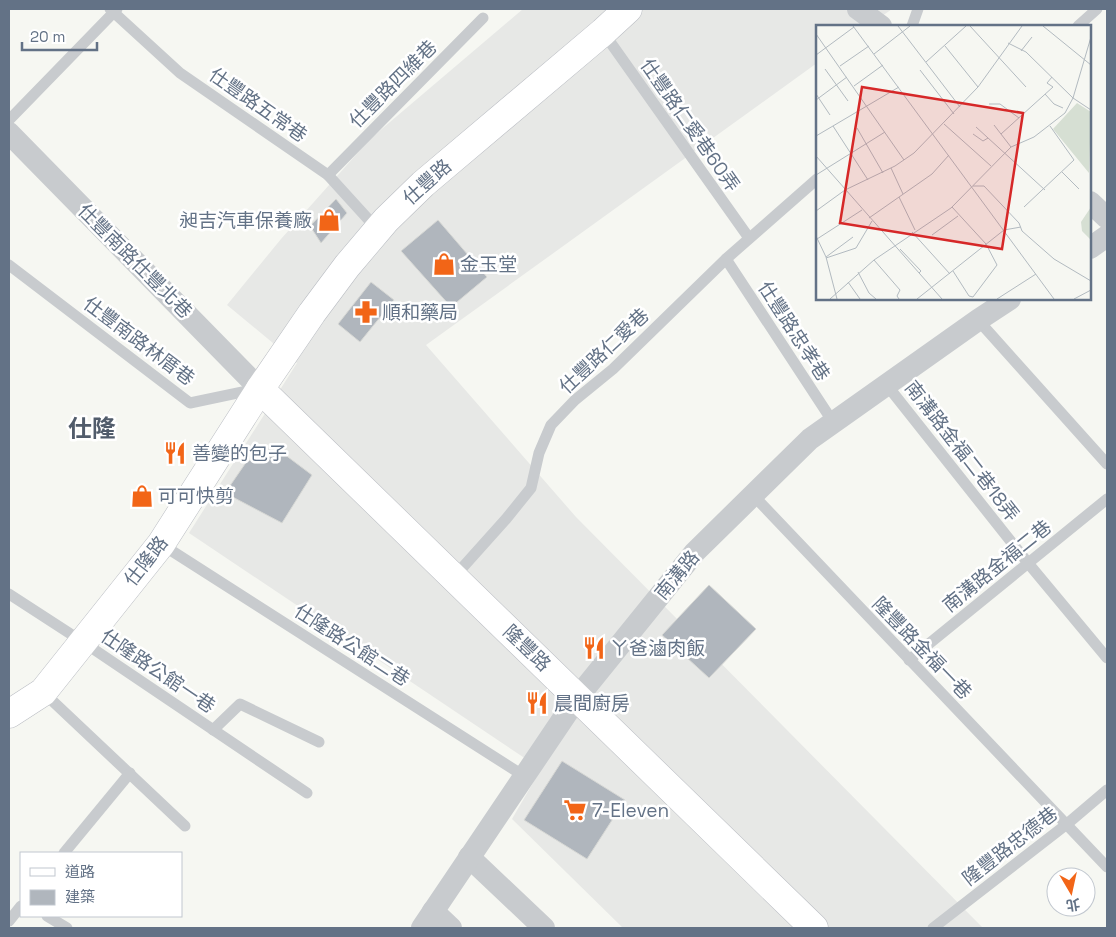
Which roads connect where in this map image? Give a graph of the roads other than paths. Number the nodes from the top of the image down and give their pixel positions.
1 (858, 9) edge
2 (918, 9) edge
3 (1097, 9) edge
4 (113, 10) edge
5 (617, 16) edge
6 (483, 18) dead end
7 (880, 25) edge
8 (912, 25) edge
9 (1079, 25) edge
10 (9, 120) edge
11 (9, 133) edge
12 (328, 175) junction
13 (816, 180) edge
14 (1091, 203) edge
15 (1107, 218) edge
16 (378, 230) junction
17 (1107, 236) edge
18 (749, 238) junction
19 (1091, 247) edge
20 (726, 259) junction
21 (9, 264) edge
22 (1008, 300) edge
23 (978, 320) junction
24 (886, 384) junction
25 (260, 389) junction
26 (833, 422) junction
27 (1107, 464) edge
28 (753, 496) junction
29 (1107, 499) edge
30 (161, 544) junction
31 (1028, 563) junction
32 (454, 577) junction
33 (9, 594) edge
34 (83, 642) junction
35 (1107, 658) edge
36 (910, 660) junction
37 (43, 692) junction
38 (577, 698) junction
39 (9, 714) edge
40 (213, 730) junction
41 (320, 742) dead end
42 (130, 774) junction
43 (524, 776) junction
44 (1107, 790) edge
45 (307, 794) dead end
46 (1067, 824) junction
47 (185, 826) dead end
48 (65, 852) edge
49 (469, 857) junction
50 (1107, 867) edge
51 (20, 907) edge
52 (50, 917) edge
53 (427, 920) edge
54 (9, 921) edge
55 (67, 928) edge
56 (451, 928) edge
57 (544, 928) edge
58 (814, 928) edge
59 (933, 928) edge

1 - 7 street
2 - 8 lane
3 - 9 lane
4 - 10 lane
4 - 12 lane, 仕豐路五常巷
5 - 16 street, 仕豐路
5 - 18 lane, 仕豐路仁愛巷60弄
6 - 12 lane, 仕豐路四維巷
11 - 25 street, 仕豐南路仕豐北巷
12 - 16 lane, 仕豐路五常巷
13 - 18 lane, 仕豐路仁愛巷
14 - 15 street
16 - 25 street, 仕豐路
17 - 19 street
18 - 20 lane, 仕豐路仁愛巷
20 - 26 lane, 仕豐路忠孝巷
20 - 32 lane, 仕豐路仁愛巷
21 - 25 lane, 仕豐南路林厝巷
22 - 23 street, 南溝路
23 - 24 street, 南溝路
23 - 27 lane
24 - 26 street, 南溝路
24 - 31 lane, 南溝路金福二巷18弄
25 - 30 street, 仕隆路
25 - 32 street, 隆豐路
26 - 28 street, 南溝路
28 - 36 lane, 隆豐路金福一巷
28 - 38 street, 南溝路
29 - 31 lane, 南溝路金福二巷
30 - 34 street, 仕隆路
30 - 43 lane, 仕隆路公館二巷
31 - 35 lane, 南溝路金福二巷18弄
31 - 36 lane, 南溝路金福二巷
32 - 38 street, 隆豐路
33 - 34 lane, 仕隆路公館一巷
34 - 37 street, 仕隆路
34 - 40 lane, 仕隆路公館一巷
36 - 46 lane, 隆豐路金福一巷
37 - 39 street, 仕隆路
37 - 42 lane
38 - 43 street, 南溝路
38 - 58 street, 隆豐路
40 - 41 lane, 仕隆路公館一巷
40 - 45 lane, 仕隆路公館一巷
42 - 47 lane
42 - 48 lane
43 - 49 street, 南溝路
44 - 46 lane, 隆豐路忠德巷
46 - 50 lane, 隆豐路金福一巷
46 - 59 lane, 隆豐路忠德巷
49 - 53 street, 南溝路
49 - 57 street
51 - 54 lane
52 - 55 lane
53 - 56 street

